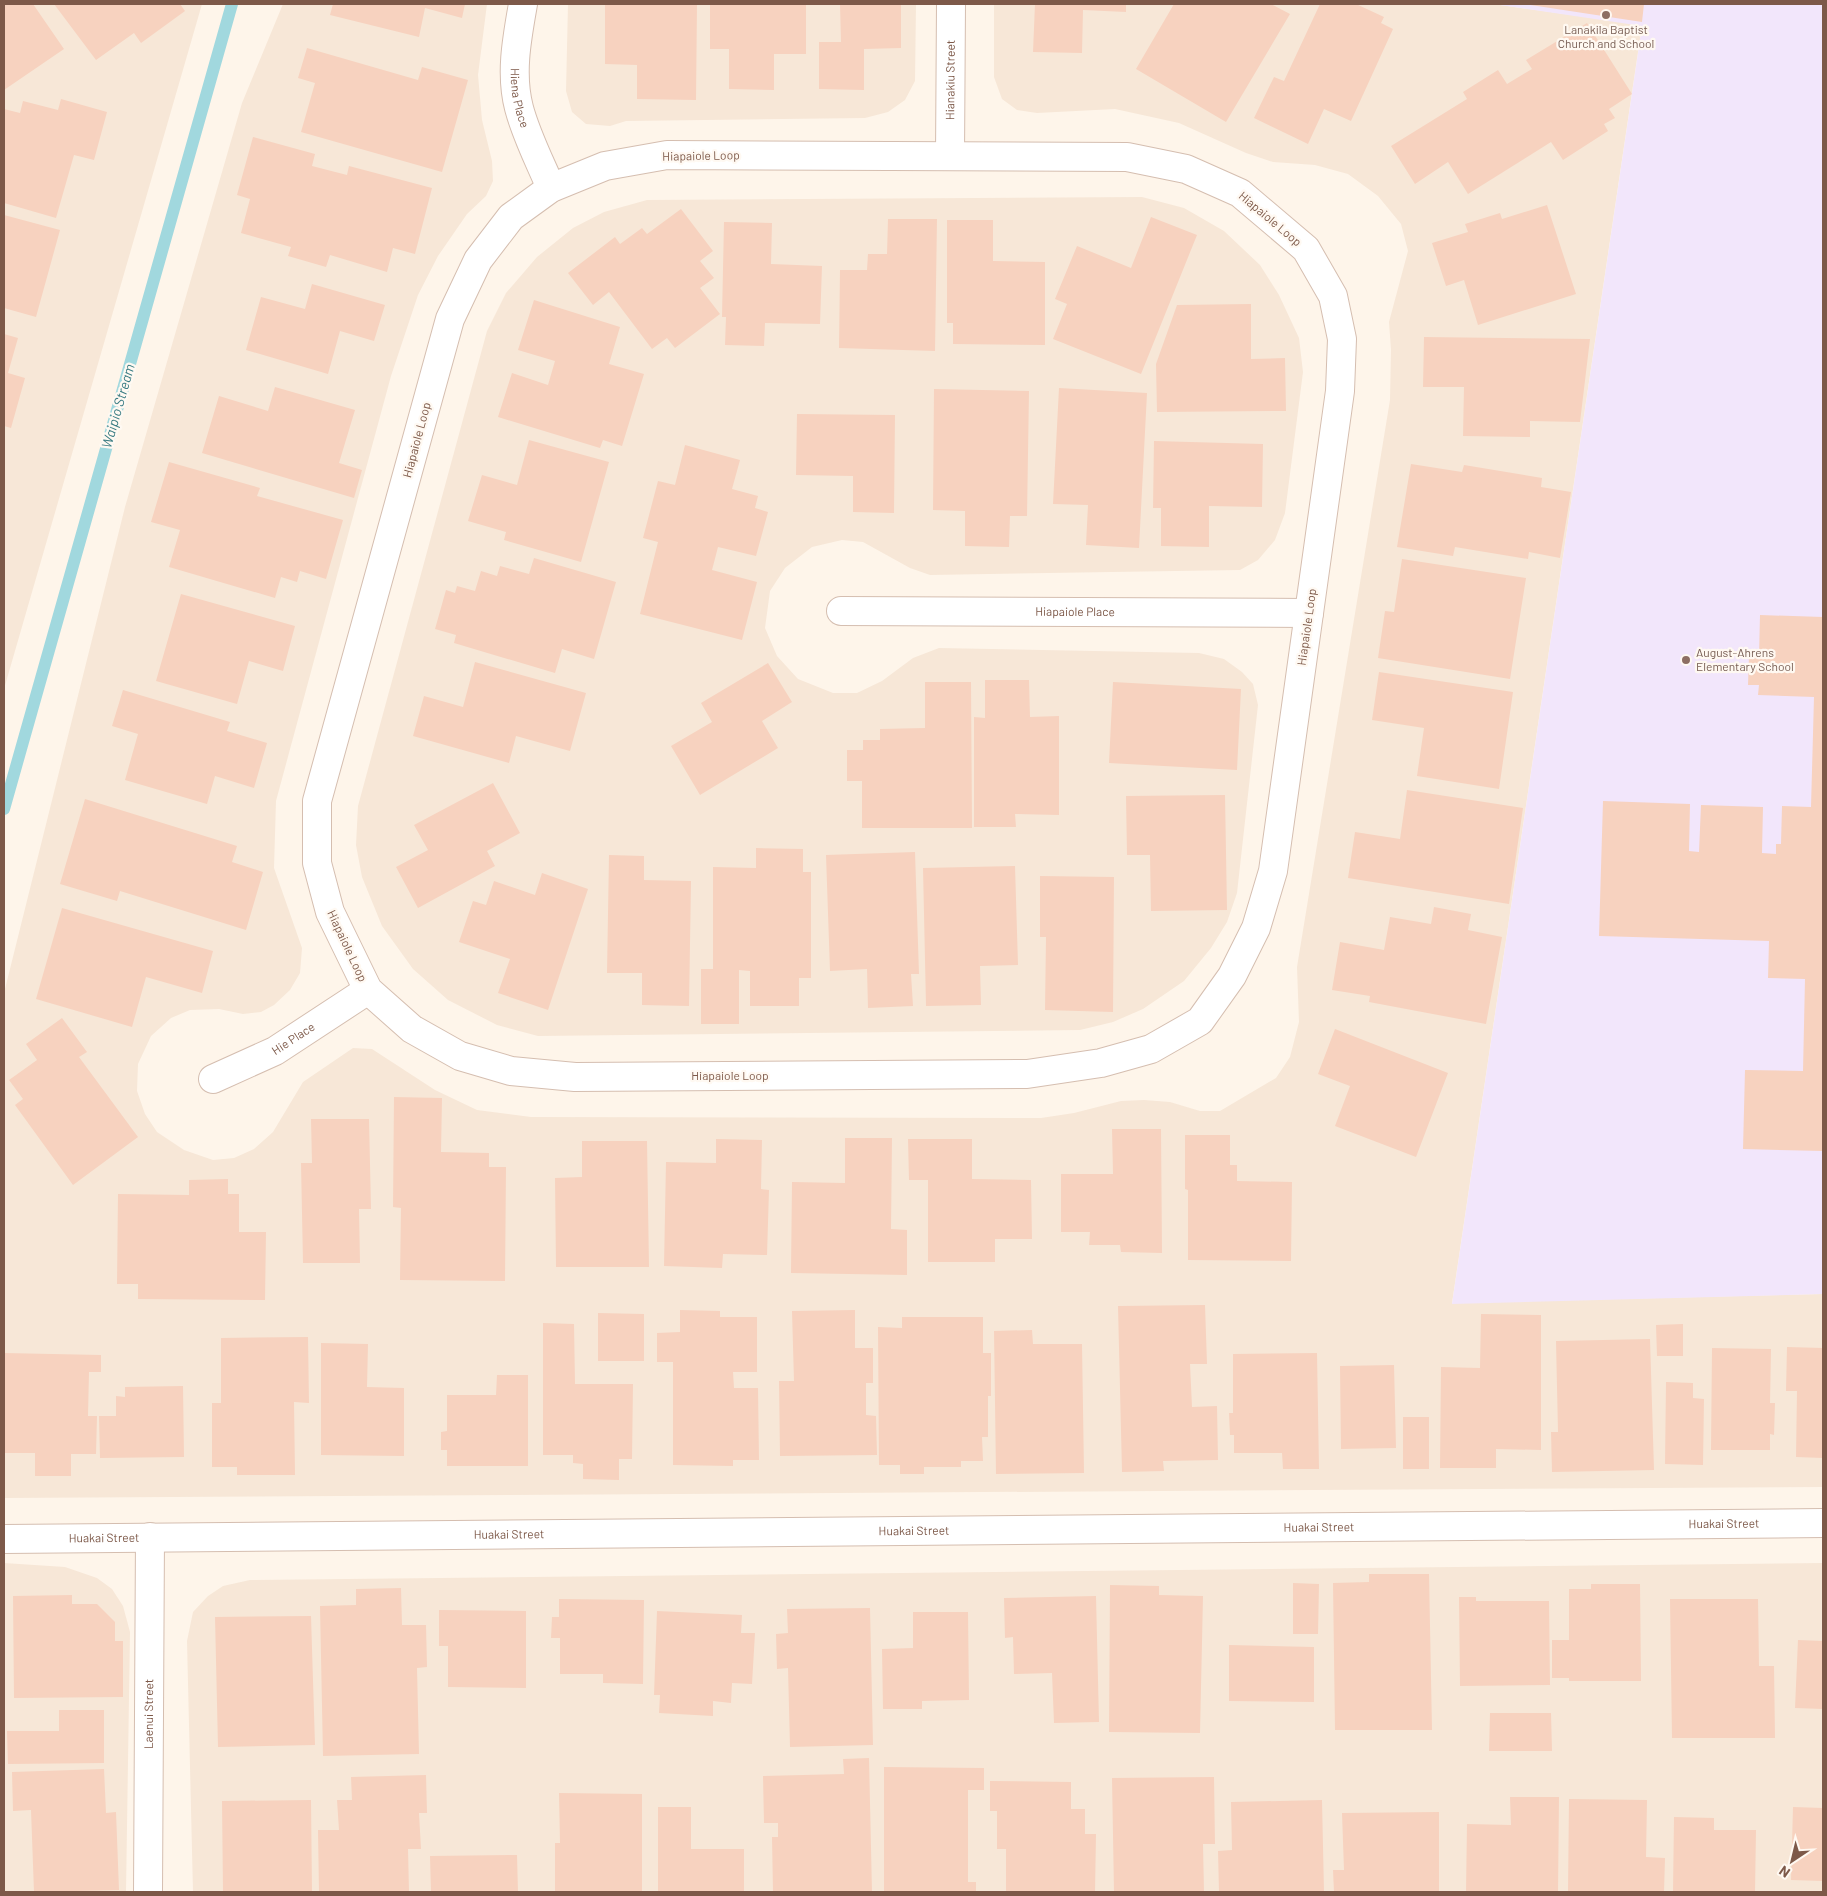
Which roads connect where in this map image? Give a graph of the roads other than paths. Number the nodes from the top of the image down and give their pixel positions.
1 (522, 4) edge
2 (951, 4) edge
3 (950, 156) junction
4 (550, 188) junction
5 (841, 611) dead end
6 (1309, 613) junction
7 (368, 990) junction
8 (213, 1079) dead end
9 (1823, 1523) edge
10 (150, 1537) junction
11 (4, 1539) edge
12 (148, 1892) edge

1 - 4 street, Hiena Place
2 - 3 street, Hianakiu Street
3 - 4 street, Hiapaiole Loop
3 - 6 street, Hiapaiole Loop
4 - 7 street, Hiapaiole Loop
5 - 6 street, Hiapaiole Place
6 - 7 street, Hiapaiole Loop
7 - 8 street, Hie Place
9 - 10 street, Huakai Street
10 - 11 street, Huakai Street
10 - 12 street, Laenui Street

